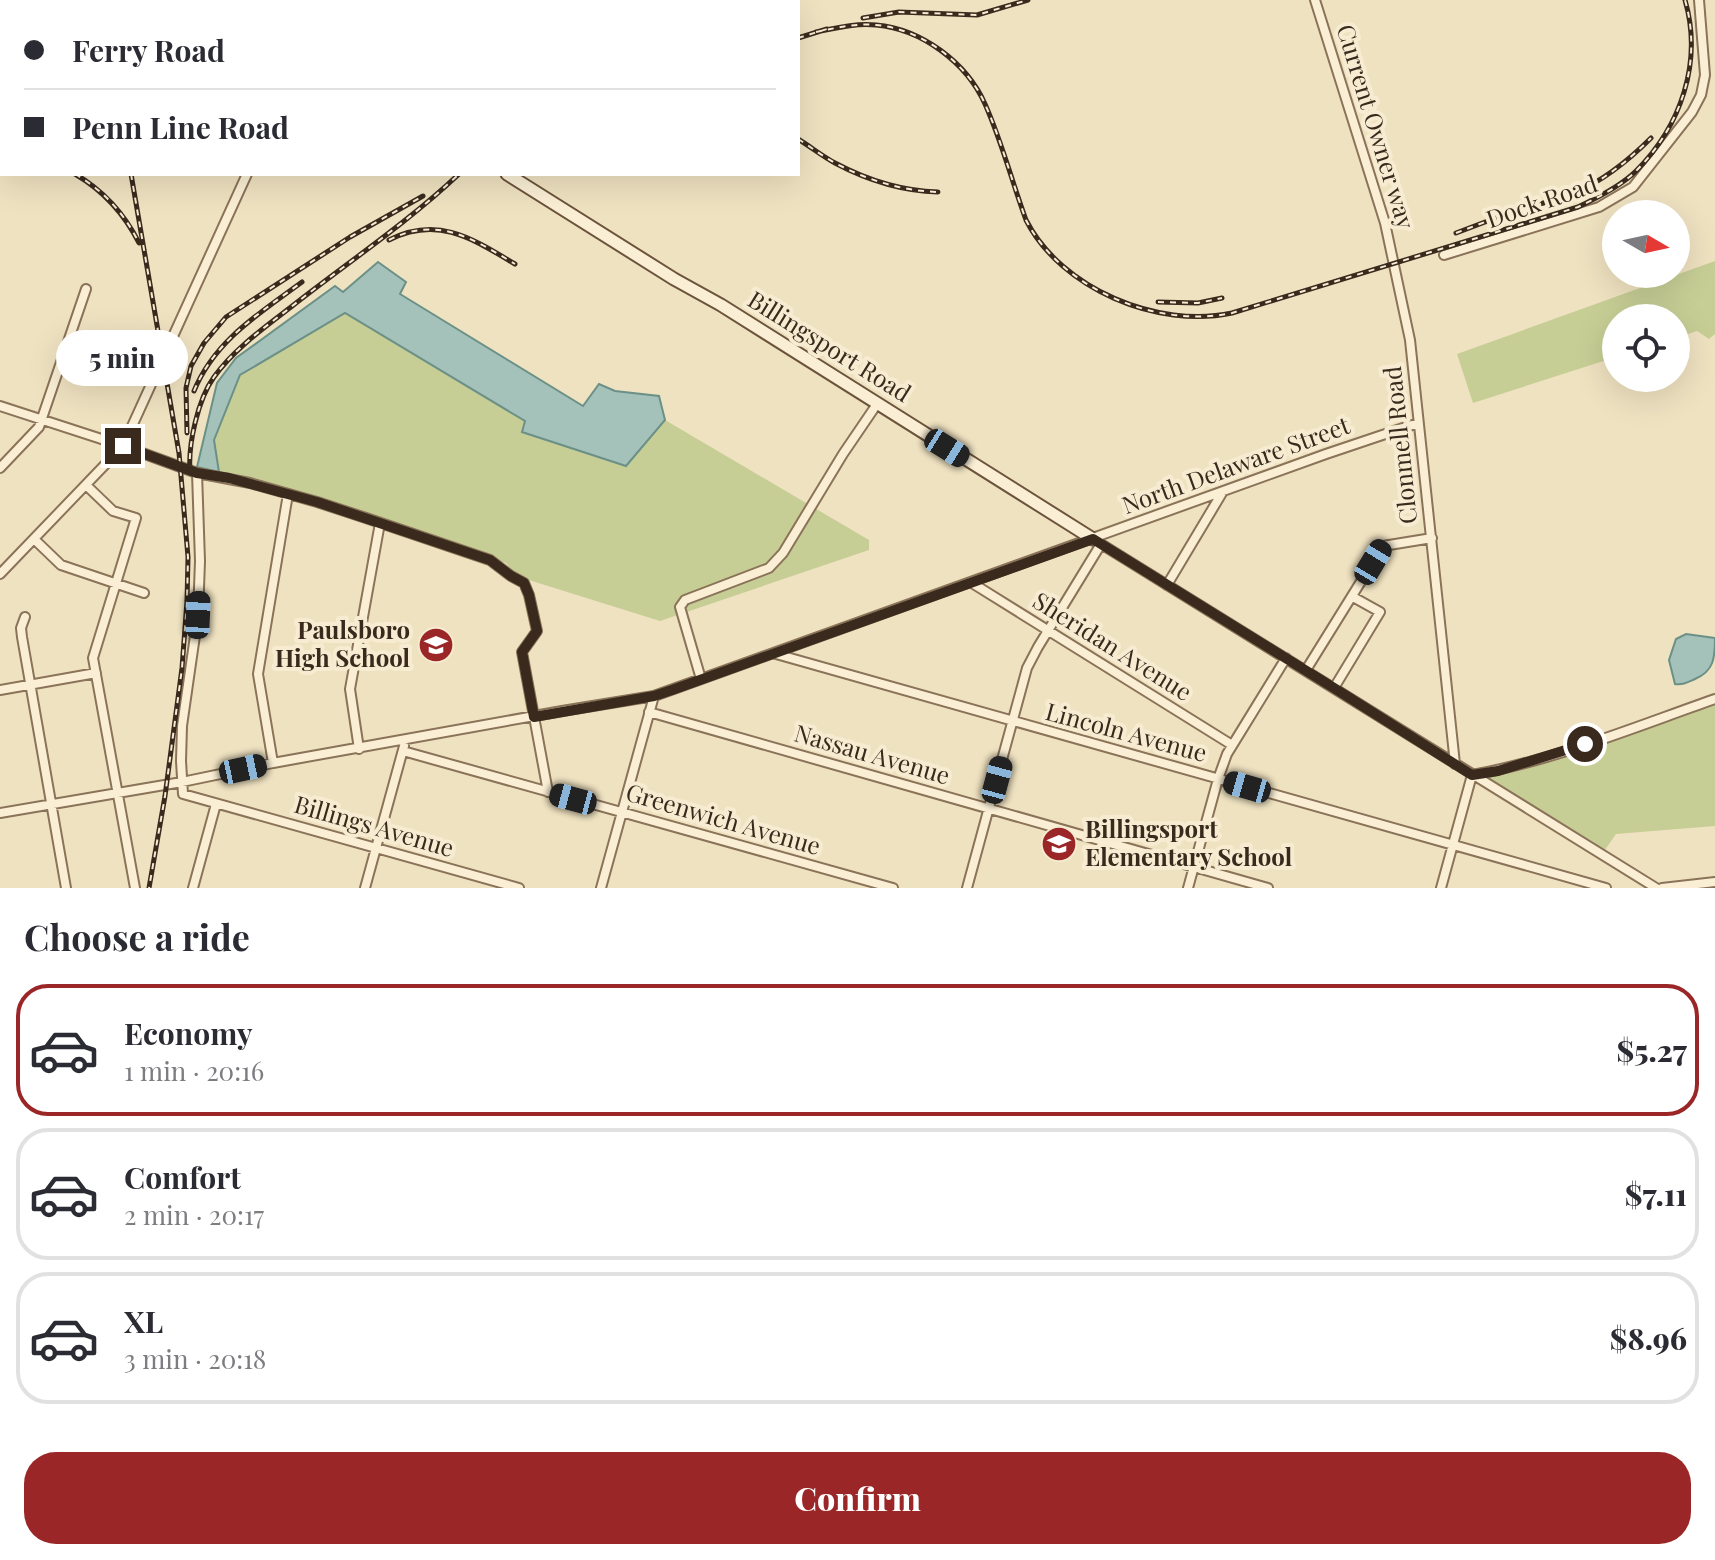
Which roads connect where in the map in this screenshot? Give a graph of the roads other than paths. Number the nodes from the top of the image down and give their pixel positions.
1 (1315, 0) edge
2 (1699, 0) edge
3 (246, 176) edge
4 (510, 176) edge
5 (1444, 255) dead end
6 (1395, 266) joint
7 (86, 289) dead end
8 (877, 404) junction
9 (0, 406) edge
10 (41, 420) junction
11 (1418, 423) junction
12 (123, 446) junction
13 (0, 468) edge
14 (197, 473) junction
15 (86, 485) junction
16 (1223, 492) junction
17 (288, 494) junction
18 (380, 523) junction
19 (1432, 538) junction
20 (34, 539) junction
21 (1097, 542) junction
22 (0, 574) edge
23 (116, 582) junction
24 (972, 583) junction
25 (1167, 585) junction
26 (144, 593) dead end
27 (1353, 597) junction
28 (25, 617) dead end
29 (1047, 631) junction
30 (774, 654) junction
31 (1286, 658) junction
32 (1306, 670) junction
33 (96, 673) junction
34 (701, 679) junction
35 (30, 685) junction
36 (1334, 688) junction
37 (0, 690) edge
38 (654, 696) junction
39 (1715, 699) edge
40 (649, 712) junction
41 (534, 717) junction
42 (1013, 722) junction
43 (406, 740) junction
44 (1232, 745) junction
45 (359, 749) junction
46 (403, 751) junction
47 (273, 763) junction
48 (1455, 764) junction
49 (1472, 775) junction
50 (1218, 779) junction
51 (182, 782) junction
52 (118, 792) junction
53 (548, 792) junction
54 (51, 804) junction
55 (216, 804) junction
56 (989, 809) junction
57 (622, 812) junction
58 (0, 813) edge
59 (1453, 844) junction
60 (376, 848) junction
61 (1194, 868) junction
62 (1715, 882) edge
63 (66, 888) edge
64 (135, 888) edge
65 (193, 888) edge
66 (365, 888) edge
67 (519, 888) edge
68 (601, 888) edge
69 (893, 888) edge
70 (967, 888) edge
71 (1188, 888) edge
72 (1268, 888) edge
73 (1441, 888) edge
74 (1606, 888) edge
75 (1659, 888) edge

1 - 6 street, Current Owner way
2 - 5 street, Dock Road
3 - 12 street
4 - 8 street, Billingsport Road
6 - 11 street, Clonmell Road
7 - 10 street
8 - 21 street, Billingsport Road
8 - 34 street
9 - 10 street
10 - 12 street
10 - 13 street
11 - 16 street, North Delaware Street
11 - 19 street, Clonmell Road
12 - 14 street
12 - 15 street
14 - 17 street
14 - 51 street
15 - 20 street
15 - 23 street
16 - 21 street, North Delaware Street
16 - 25 street
17 - 18 street
17 - 47 street
18 - 41 street
18 - 45 street
19 - 27 street
19 - 48 street, Clonmell Road
20 - 22 street
20 - 23 street
21 - 24 street, North Delaware Street
21 - 25 street, Billingsport Road
21 - 29 street
23 - 26 street
23 - 33 street
24 - 29 street, Sheridan Avenue
24 - 30 street, North Delaware Street
25 - 31 street, Billingsport Road
27 - 32 street
27 - 36 street
28 - 35 street
29 - 42 street
29 - 44 street, Sheridan Avenue
30 - 34 street, North Delaware Street
30 - 42 street, Lincoln Avenue
31 - 32 street, Billingsport Road
31 - 44 street
32 - 36 street, Billingsport Road
33 - 35 street
33 - 52 street
34 - 38 street, North Delaware Street
35 - 37 street
35 - 54 street
36 - 48 street, Billingsport Road
38 - 40 street
38 - 41 street, North Delaware Street
39 - 49 street
40 - 56 street, Nassau Avenue
40 - 57 street
41 - 43 street, North Delaware Street
41 - 53 street
42 - 50 street, Lincoln Avenue
42 - 56 street
43 - 45 street, North Delaware Street
43 - 46 street
44 - 50 street
45 - 47 street, North Delaware Street
46 - 53 street, Greenwich Avenue
46 - 60 street
47 - 51 street, North Delaware Street
48 - 49 street, Billingsport Road
49 - 59 street
49 - 75 street, Billingsport Road
50 - 59 street, Lincoln Avenue
50 - 61 street
51 - 52 street, North Delaware Street
51 - 55 street, Billings Avenue
52 - 54 street, North Delaware Street
52 - 64 street
53 - 57 street, Greenwich Avenue
54 - 58 street, North Delaware Street
54 - 63 street
55 - 60 street, Billings Avenue
55 - 65 street
56 - 61 street, Nassau Avenue
56 - 70 street
57 - 68 street
57 - 69 street, Greenwich Avenue
59 - 73 street
59 - 74 street, Lincoln Avenue
60 - 66 street
60 - 67 street, Billings Avenue
61 - 71 street
61 - 72 street, Nassau Avenue
62 - 75 street

